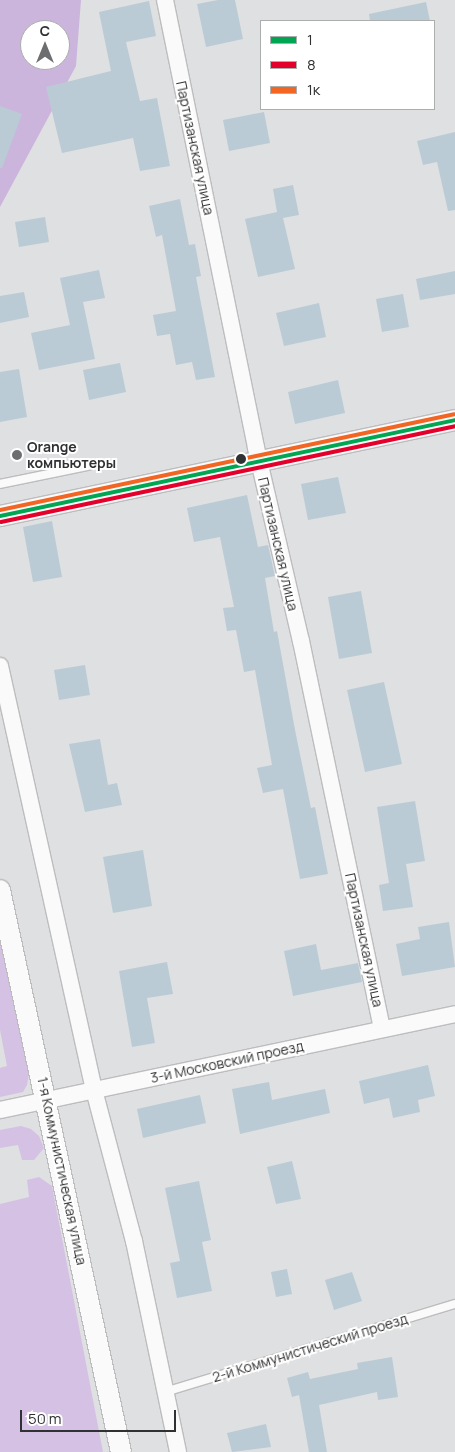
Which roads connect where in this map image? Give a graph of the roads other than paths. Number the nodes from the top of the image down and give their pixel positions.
1 (165, 0) edge
2 (455, 420) edge
3 (259, 462) junction
4 (88, 466) dead end
5 (0, 484) edge
6 (0, 516) edge
7 (0, 666) edge
8 (0, 890) edge
9 (455, 1014) edge
10 (382, 1029) junction
11 (94, 1090) junction
12 (47, 1100) junction
13 (0, 1110) edge
14 (455, 1304) edge
15 (165, 1392) junction
16 (121, 1452) edge
17 (178, 1452) edge

1 - 3 street, Партизанская улица
2 - 3 street
3 - 6 street
3 - 10 street, Партизанская улица
4 - 5 lane
7 - 11 street
8 - 12 street, 1-я Коммунистическая улица
9 - 10 street, 3-й Московский проезд
10 - 11 street, 3-й Московский проезд
11 - 12 street, 3-й Московский проезд
11 - 15 street
12 - 13 street, 3-й Московский проезд
12 - 16 street, 1-я Коммунистическая улица
14 - 15 lane, 2-й Коммунистический проезд
15 - 17 street

